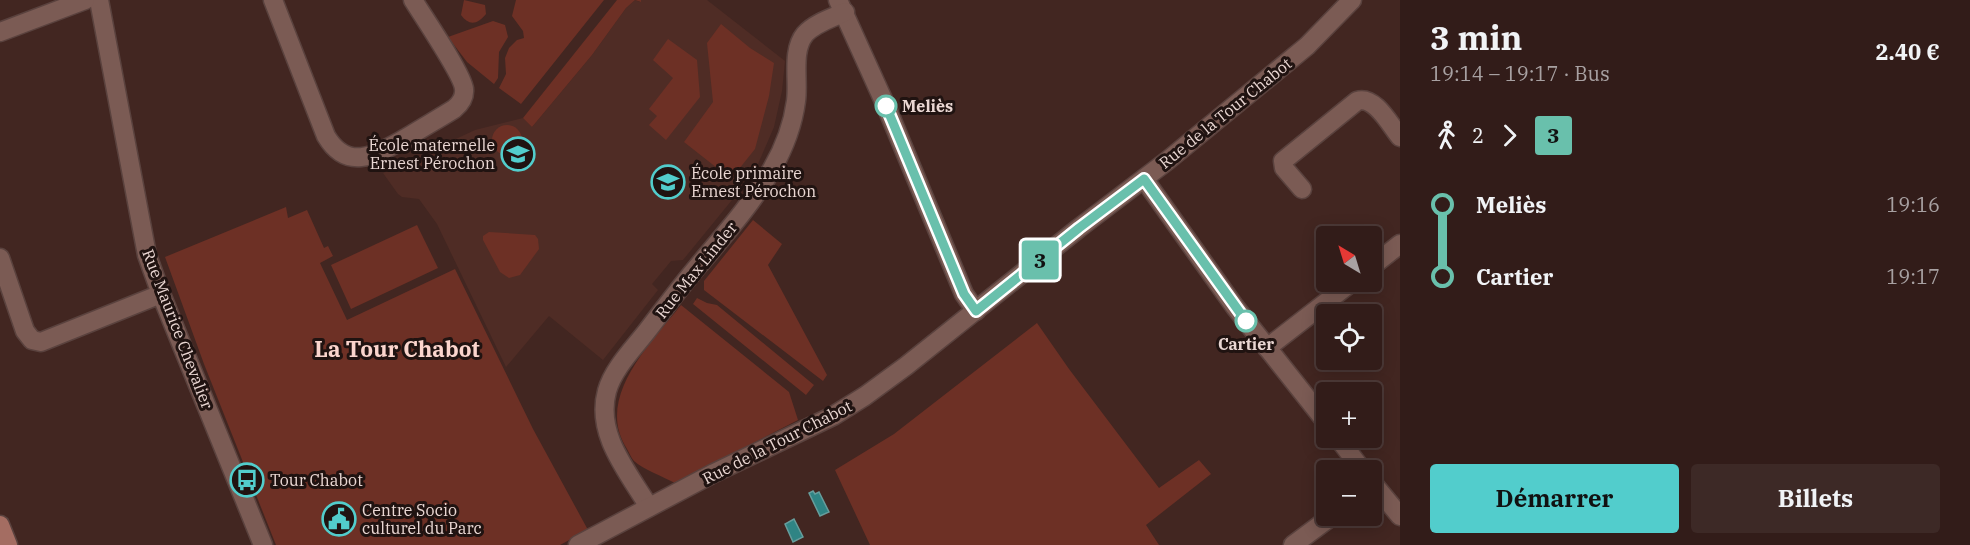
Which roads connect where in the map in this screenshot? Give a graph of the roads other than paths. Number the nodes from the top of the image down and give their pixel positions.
1 (85, 0) edge
2 (99, 0) edge
3 (273, 0) edge
4 (413, 0) edge
5 (1352, 0) edge
6 (841, 6) edge
7 (0, 32) edge
8 (1400, 137) edge
9 (1144, 179) junction
10 (1302, 189) dead end
11 (1400, 244) edge
12 (0, 258) edge
13 (1382, 258) edge
14 (1339, 292) edge
15 (161, 294) junction
16 (976, 311) junction
17 (1267, 348) junction
18 (1316, 409) edge
19 (1346, 448) edge
20 (1355, 460) edge
21 (1382, 494) edge
22 (649, 507) junction
23 (1400, 516) edge
24 (0, 525) edge
25 (1319, 526) edge
26 (8, 545) edge
27 (263, 545) edge
28 (578, 545) edge
29 (1293, 545) edge

1 - 7 street
2 - 15 street, Rue Maurice Chevalier
3 - 4 street
5 - 9 street, Rue de la Tour Chabot
6 - 16 street
6 - 22 street, Rue Max Linder
8 - 10 street
9 - 16 street, Rue de la Tour Chabot
9 - 17 street
11 - 13 street
12 - 15 street
14 - 17 street
15 - 27 street, Rue Maurice Chevalier
16 - 22 street, Rue de la Tour Chabot
17 - 18 street
19 - 20 street
21 - 23 street
22 - 28 street, Rue de la Tour Chabot
24 - 26 main road
25 - 29 street

